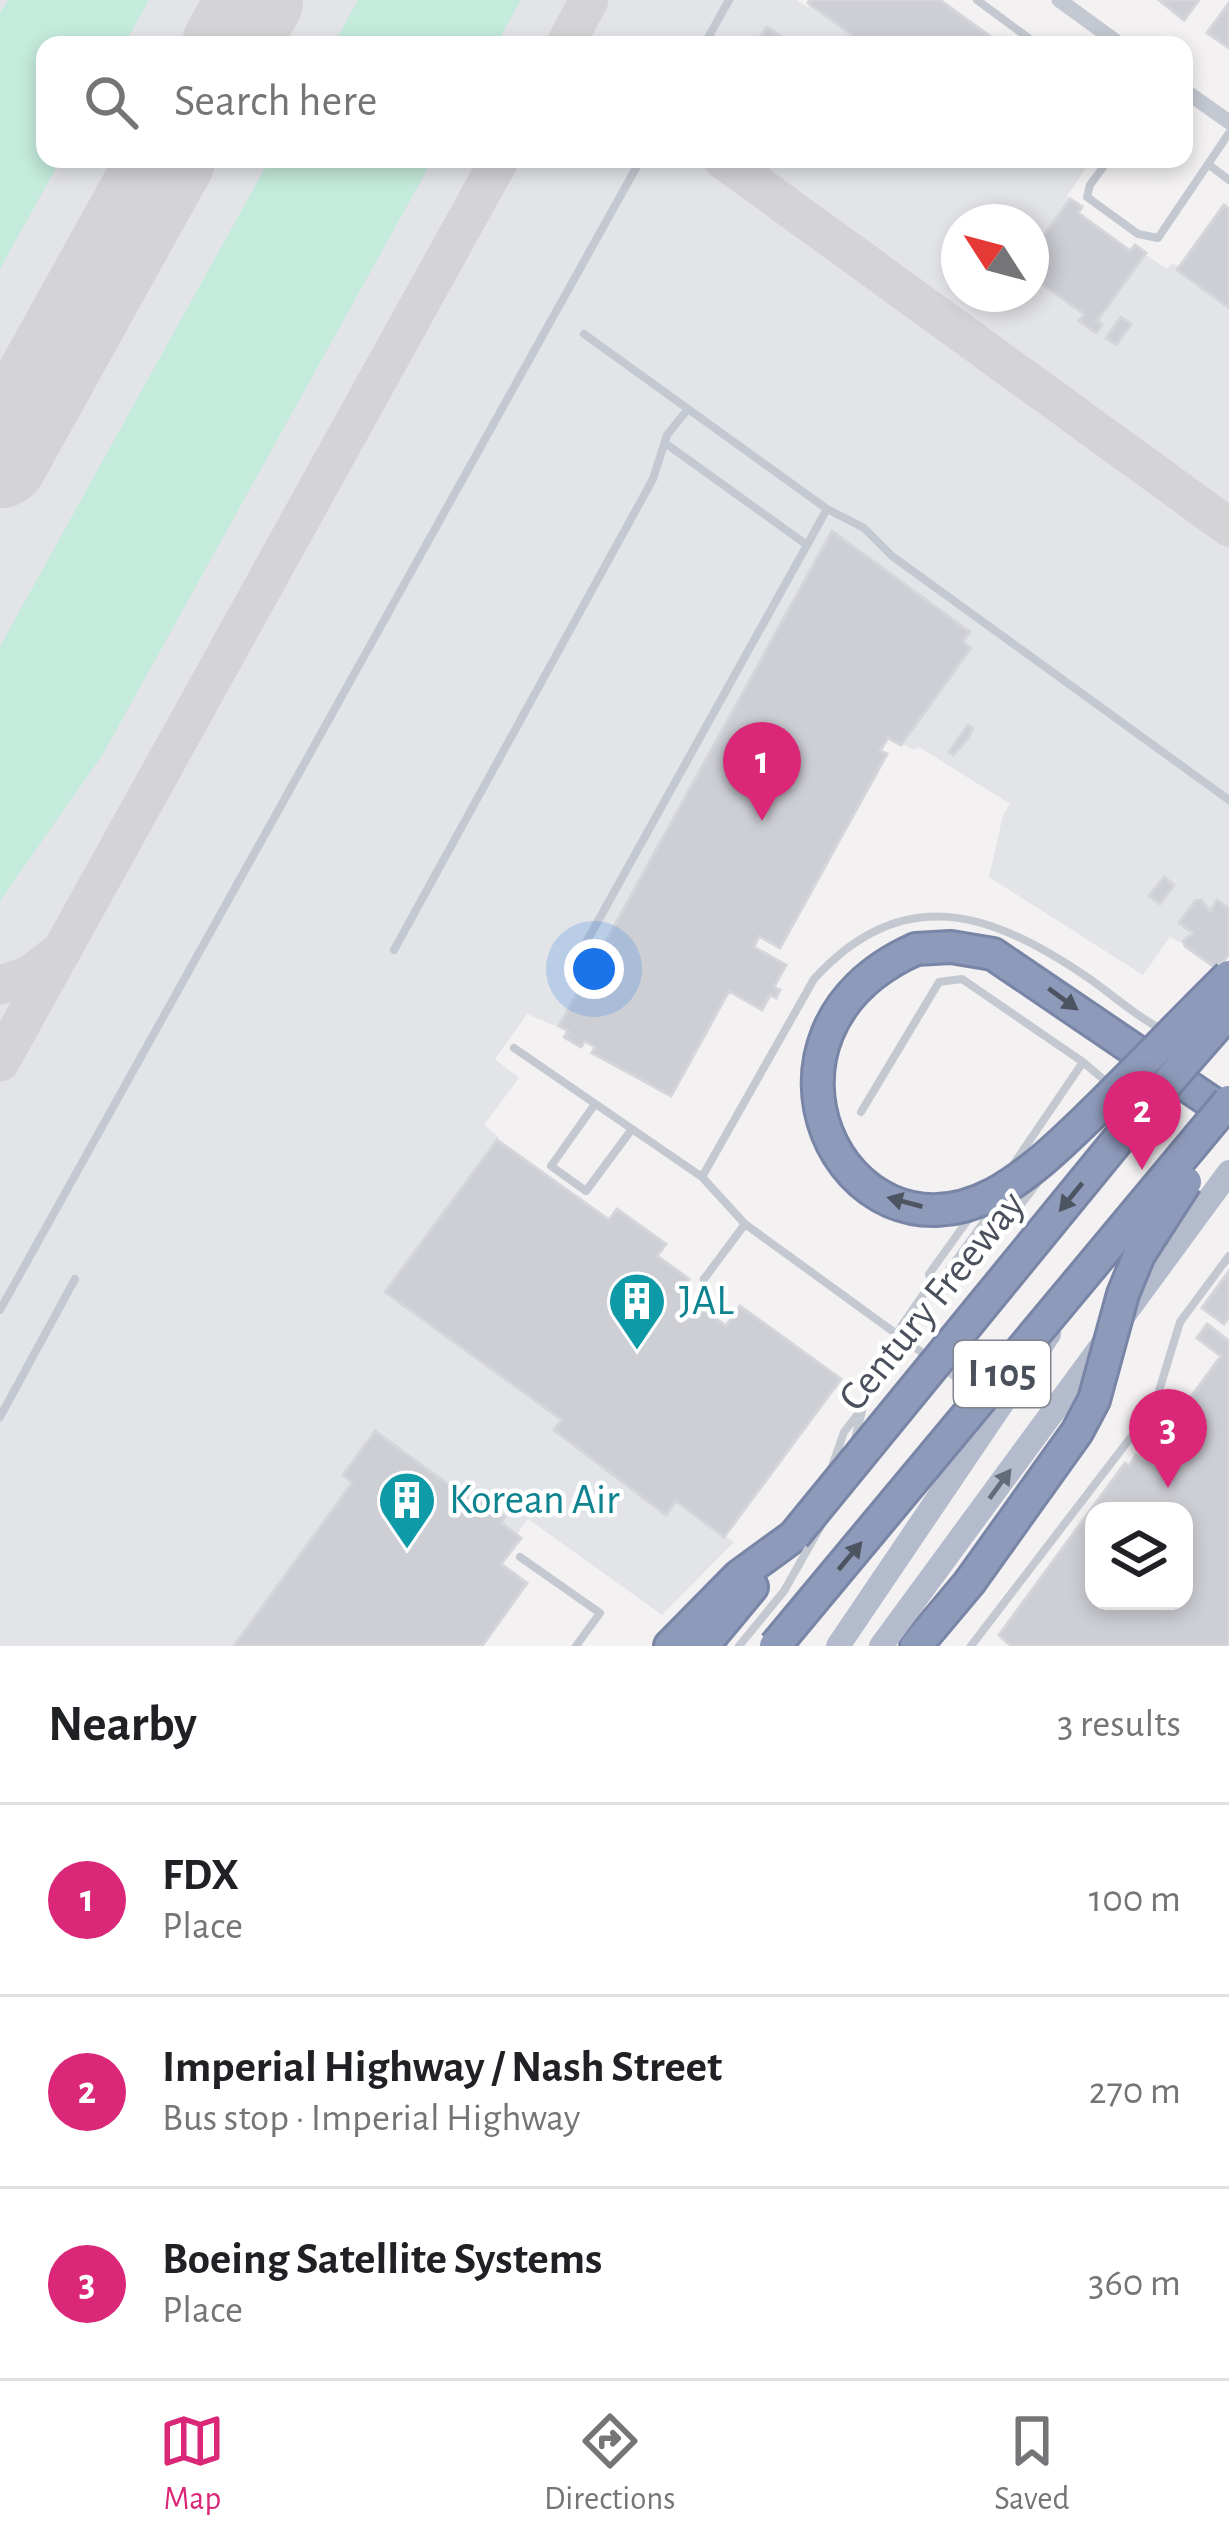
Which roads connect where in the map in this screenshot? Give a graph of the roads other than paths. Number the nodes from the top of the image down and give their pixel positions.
1 (729, 0) edge
2 (976, 0) edge
3 (1059, 0) edge
4 (709, 36) edge
5 (1026, 36) edge
6 (1109, 36) edge
7 (1193, 96) edge
8 (1229, 122) edge
9 (1229, 133) edge
10 (1208, 164) junction
11 (636, 168) edge
12 (1102, 168) edge
13 (1229, 180) edge
14 (584, 334) dead end
15 (688, 409) junction
16 (665, 443) junction
17 (827, 509) junction
18 (807, 545) junction
19 (1229, 800) edge
20 (394, 950) dead end
21 (578, 957) dead end
22 (1229, 976) edge
23 (1229, 1012) edge
24 (1193, 1029) dead end
25 (514, 1048) dead end
26 (1083, 1062) junction
27 (1225, 1103) edge
28 (595, 1104) junction
29 (861, 1112) dead end
30 (632, 1129) junction
31 (1229, 1172) edge
32 (702, 1177) junction
33 (987, 1204) junction
34 (745, 1224) junction
35 (1229, 1256) edge
36 (75, 1279) dead end
37 (704, 1279) dead end
38 (0, 1310) edge
39 (896, 1334) junction
40 (1000, 1409) junction
41 (0, 1417) edge
42 (800, 1546) junction
43 (520, 1557) dead end
44 (576, 1646) edge
45 (670, 1646) edge
46 (703, 1646) edge
47 (739, 1646) edge
48 (775, 1646) edge
49 (838, 1646) edge
50 (881, 1646) edge
51 (916, 1646) edge
52 (971, 1646) edge

1 - 4 lane
2 - 5 lane
3 - 6 street
7 - 8 street
9 - 10 lane
10 - 12 lane
10 - 13 lane
11 - 38 lane
14 - 15 lane
15 - 16 lane
15 - 17 lane
16 - 18 lane
16 - 20 lane
17 - 18 lane
17 - 19 lane
18 - 21 lane
22 -> 27 highway, bridge
23 -> 42 highway, Century Freeway / I 105, bridge
24 - 32 lane
25 - 28 lane
26 - 29 lane
26 - 33 lane
26 - 33 lane
27 - 40 main road
48 -> 27 highway, I 105, bridge
27 - 51 highway, bridge
28 - 30 lane
28 - 30 lane
30 - 32 lane
50 -> 31 main road
32 - 34 lane
33 - 39 lane
34 - 37 lane
34 - 39 lane
35 - 52 lane
36 - 41 lane
39 - 40 lane
39 - 42 lane
40 - 49 main road
42 - 45 highway
42 - 46 highway, Century Freeway / I 105
42 - 47 lane
43 - 44 lane

